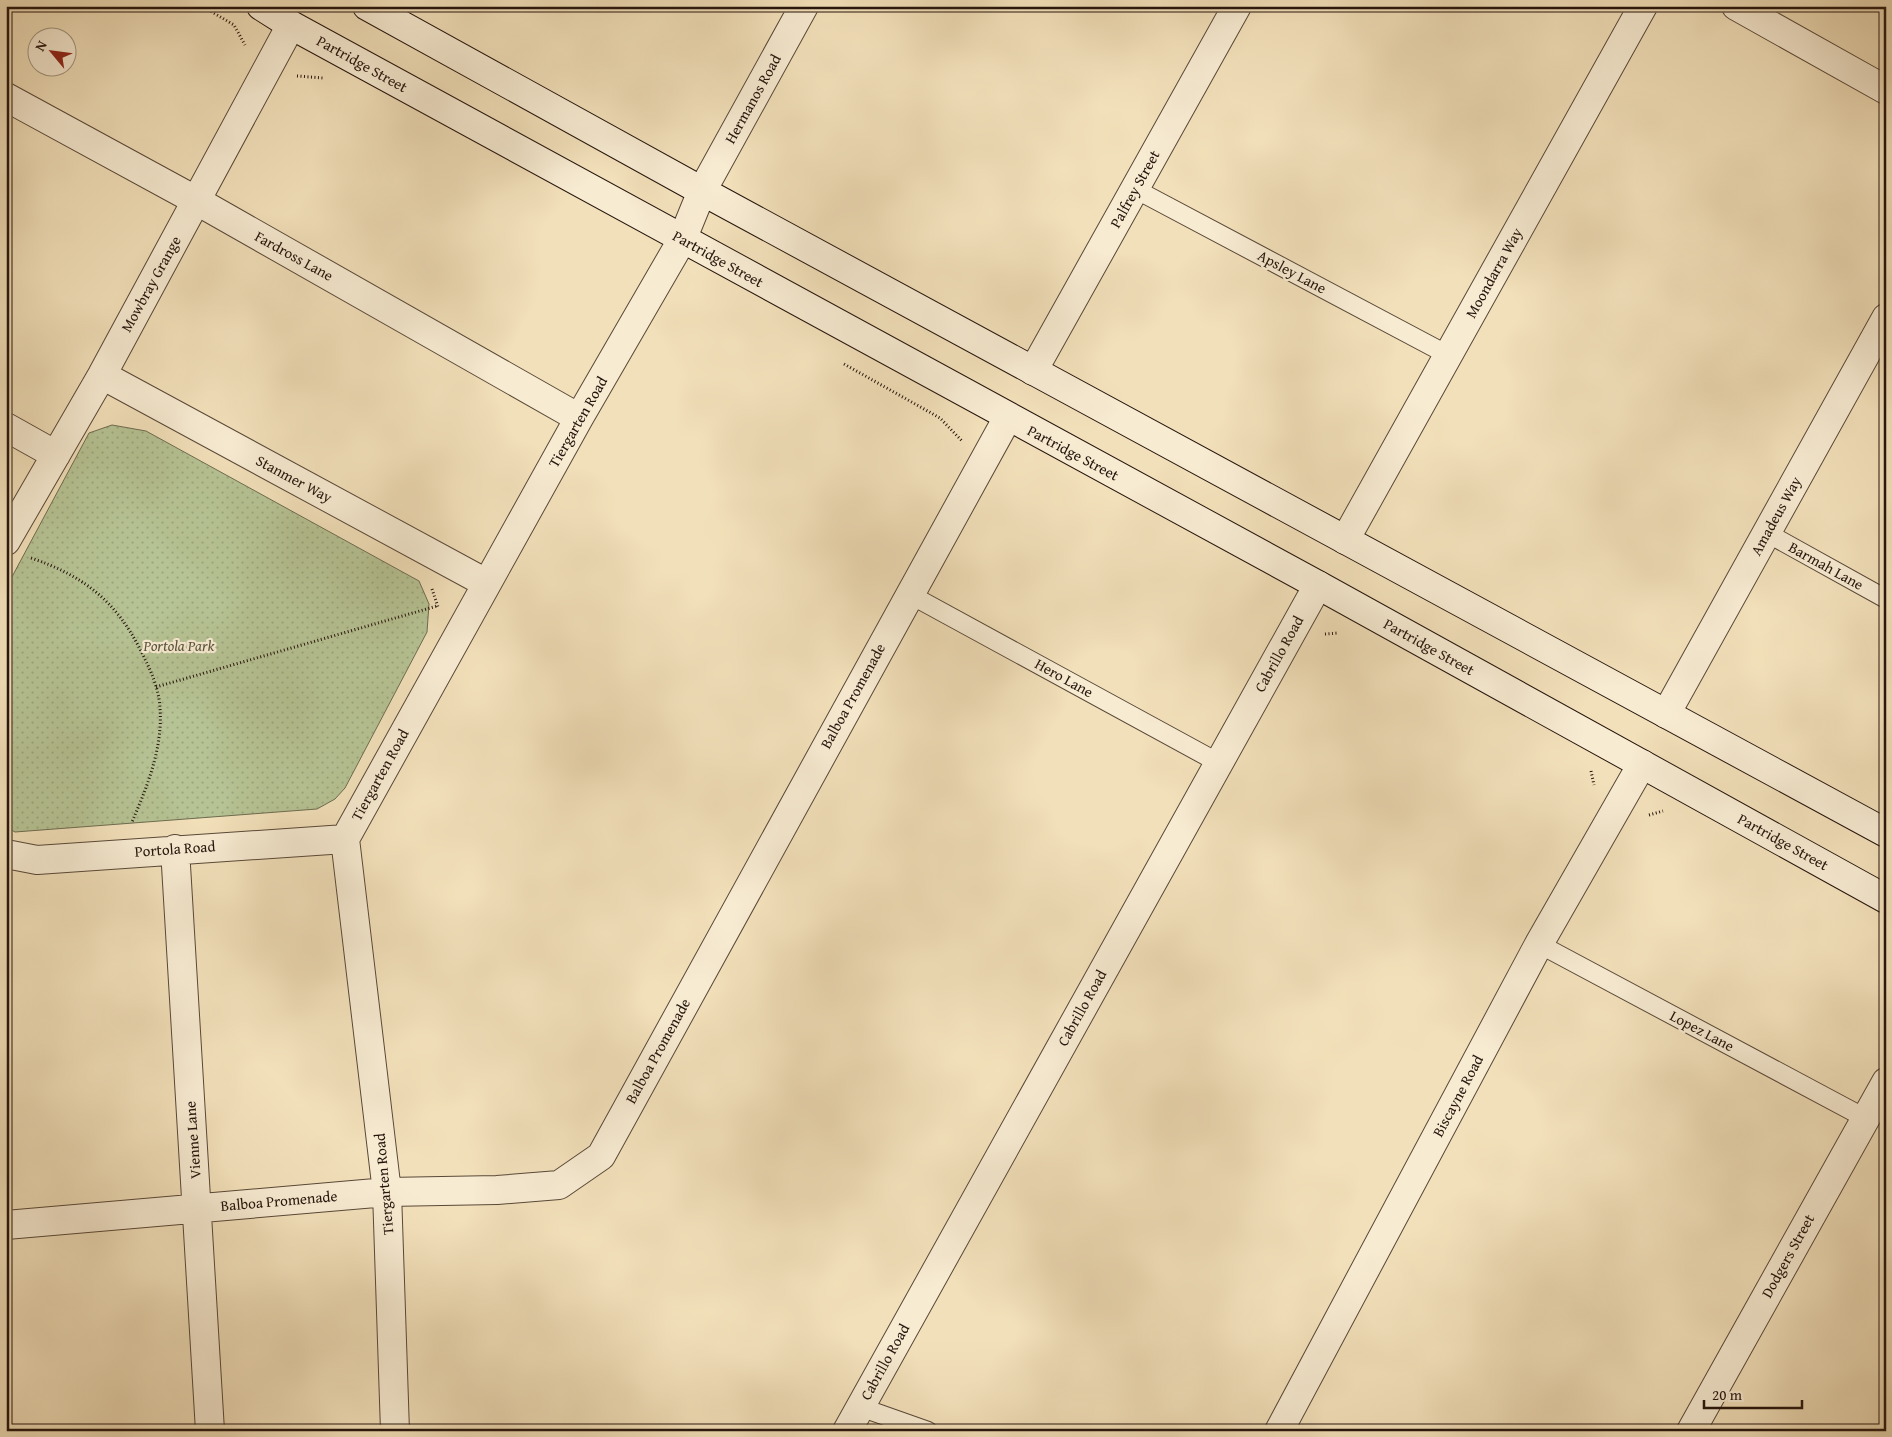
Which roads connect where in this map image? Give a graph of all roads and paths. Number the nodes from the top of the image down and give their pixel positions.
1 (202, 6) edge
2 (261, 6) edge
3 (366, 6) edge
4 (804, 6) edge
5 (1236, 6) edge
6 (1643, 6) edge
7 (1736, 6) edge
8 (399, 14) edge
9 (291, 25) junction
10 (248, 50) dead end
11 (1886, 90) edge
12 (6, 97) edge
13 (1135, 189) junction
14 (702, 192) junction
15 (197, 201) junction
16 (682, 240) junction
17 (1886, 318) edge
18 (1448, 355) junction
19 (1033, 371) junction
20 (102, 375) junction
21 (1008, 417) junction
22 (580, 418) junction
23 (6, 427) edge
24 (56, 454) junction
25 (1767, 533) junction
26 (1345, 540) junction
27 (15, 548) edge
28 (486, 583) junction
29 (1318, 585) junction
30 (430, 586) dead end
31 (909, 594) junction
32 (1886, 599) edge
33 (438, 606) junction
34 (438, 612) dead end
35 (156, 686) junction
36 (1666, 714) junction
37 (1218, 763) junction
38 (1642, 764) junction
39 (131, 824) dead end
40 (1886, 833) edge
41 (345, 839) junction
42 (174, 849) junction
43 (6, 854) edge
44 (1886, 899) edge
45 (1539, 944) junction
46 (1886, 1082) edge
47 (1866, 1118) junction
48 (387, 1192) junction
49 (197, 1208) junction
50 (6, 1225) edge
51 (860, 1407) junction
52 (210, 1431) edge
53 (395, 1431) edge
54 (847, 1431) edge
55 (928, 1431) edge
56 (1278, 1431) edge
57 (1690, 1431) edge

1 - 10 path
2 - 9 street, Partridge Street
3 - 8 street
4 - 14 street, Hermanos Road
5 - 13 street, Palfrey Street
6 - 18 street, Moondarra Way
7 - 11 street
8 - 14 street
9 - 15 street, Mowbray Grange
9 - 16 street, Partridge Street
12 - 15 street, Fardross Lane
13 - 18 lane, Apsley Lane
13 - 19 street, Palfrey Street
14 - 16 street, Tiergarten Road
14 - 19 street
15 - 20 street, Mowbray Grange
15 - 22 street, Fardross Lane
16 - 21 street, Partridge Street
16 - 22 street, Tiergarten Road
17 - 25 street, Amadeus Way
18 - 26 street, Moondarra Way
19 - 26 street
20 - 24 street, Mowbray Grange
20 - 28 street, Stanmer Way
21 - 29 street, Partridge Street
21 - 31 street, Balboa Promenade
22 - 28 street, Tiergarten Road
23 - 24 street
24 - 27 street, Mowbray Grange
25 - 32 lane, Barmah Lane
25 - 36 street, Amadeus Way
26 - 36 street
27 - 35 path
28 - 41 street, Tiergarten Road
29 - 37 street, Cabrillo Road
29 - 38 street, Partridge Street
30 - 33 path
31 - 37 lane, Hero Lane
31 - 48 street, Balboa Promenade
33 - 34 path
33 - 35 path
35 - 39 path
36 - 40 street
37 - 51 street, Cabrillo Road
38 - 44 street, Partridge Street
38 - 45 street, Biscayne Road
41 - 42 street, Portola Road
41 - 48 street, Tiergarten Road
42 - 43 street, Portola Road
42 - 49 street, Vienne Lane
45 - 47 lane, Lopez Lane
45 - 56 street, Biscayne Road
46 - 47 street, Dodgers Street
47 - 57 street, Dodgers Street
48 - 49 street, Balboa Promenade
48 - 53 street, Tiergarten Road
49 - 50 street, Balboa Promenade
49 - 52 street, Vienne Lane
51 - 54 street, Cabrillo Road
51 - 55 lane

